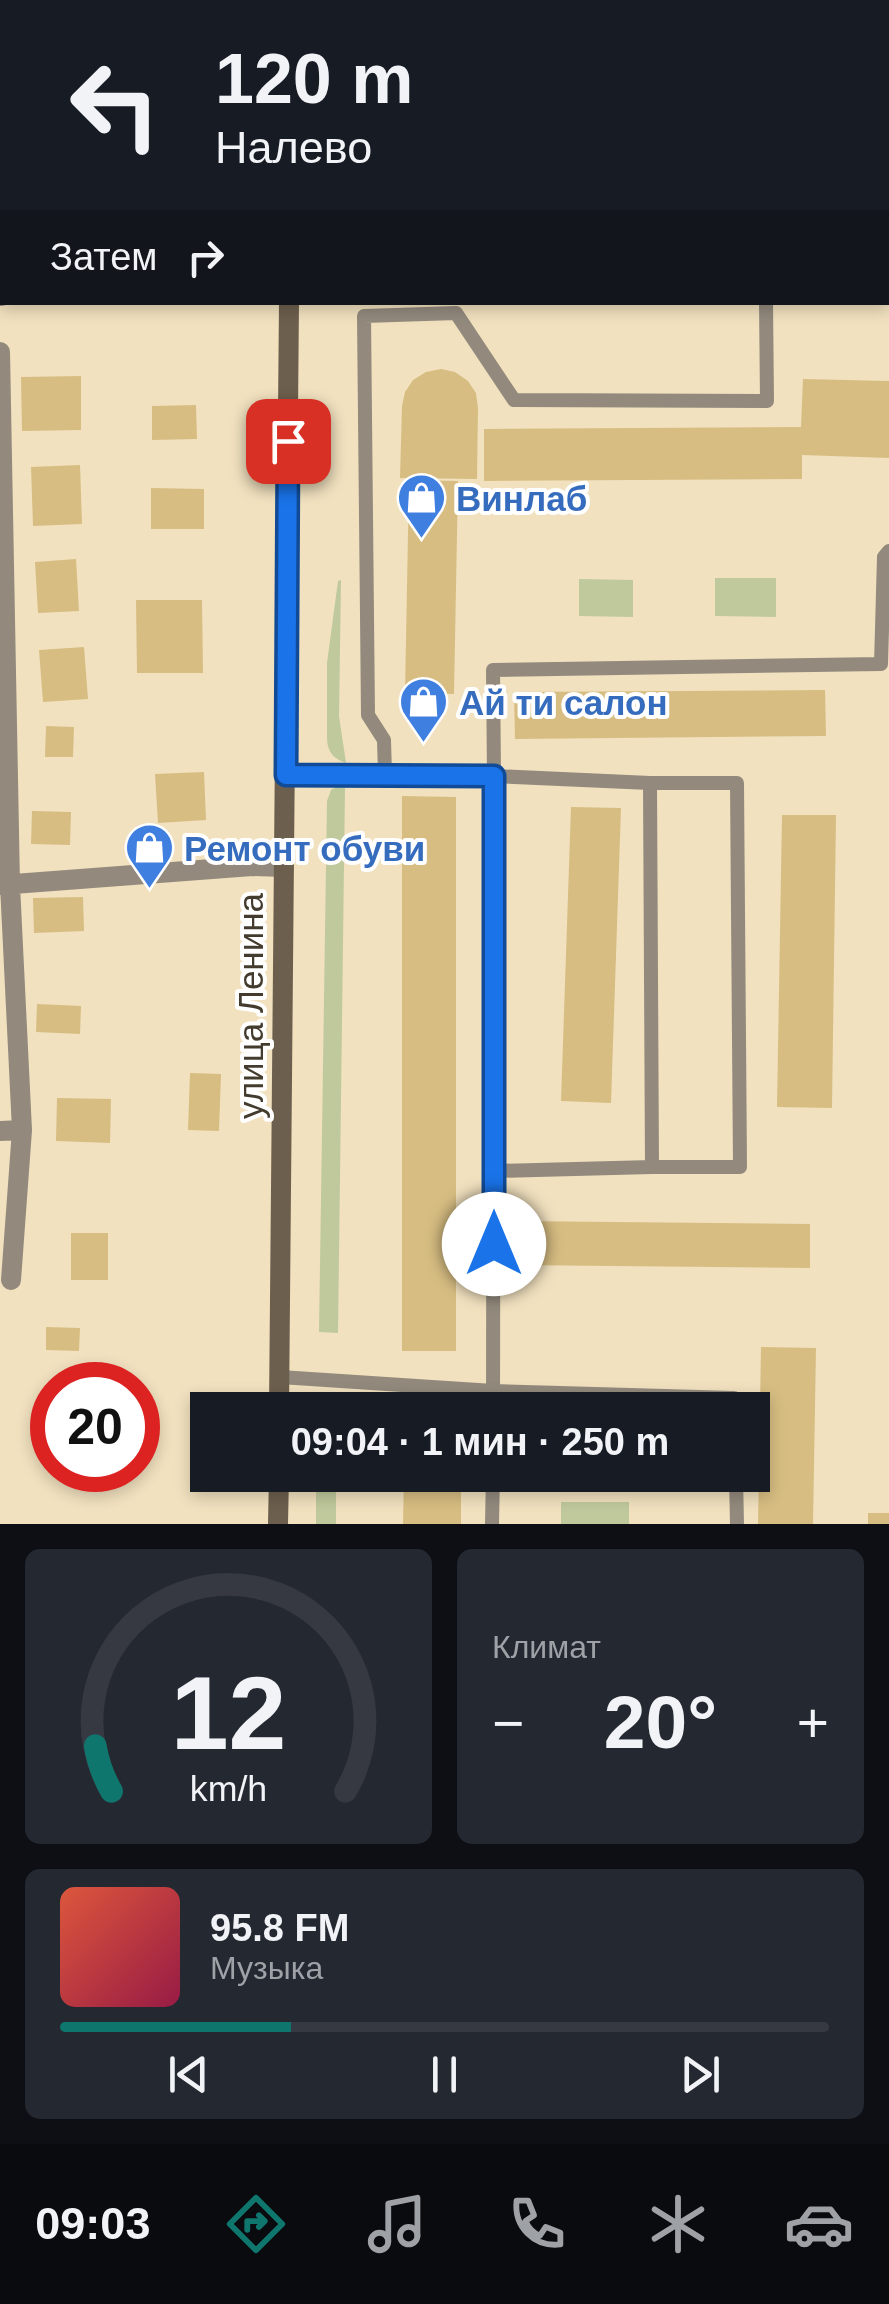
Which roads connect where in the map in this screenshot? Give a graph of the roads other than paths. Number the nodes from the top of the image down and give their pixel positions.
1 (289, 305) edge
2 (766, 305) edge
3 (456, 308) edge
4 (0, 352) edge
5 (889, 552) edge
6 (384, 774) junction
7 (286, 775) junction
8 (494, 776) junction
9 (650, 783) junction
10 (284, 866) junction
11 (5, 885) edge
12 (22, 1130) junction
13 (0, 1131) edge
14 (652, 1167) junction
15 (494, 1172) junction
16 (5, 1285) edge
17 (280, 1377) junction
18 (494, 1391) junction
19 (280, 1392) edge
20 (528, 1392) edge
21 (279, 1492) edge
22 (492, 1492) edge
23 (736, 1492) edge
24 (278, 1524) edge
25 (492, 1524) edge
26 (737, 1524) edge

1 - 7 main road, улица Ленина
2 - 3 lane
3 - 6 lane
4 - 11 street
5 - 8 lane
6 - 7 lane
6 - 8 lane
7 - 10 main road, улица Ленина
8 - 9 lane
8 - 15 lane
9 - 14 lane
9 - 14 lane
10 - 11 street
10 - 17 main road, улица Ленина
11 - 12 street
12 - 13 street
12 - 16 street
14 - 15 lane
15 - 18 lane
17 - 18 lane
17 - 19 main road, улица Ленина
18 - 20 lane
21 - 24 main road
22 - 25 lane
23 - 26 lane

